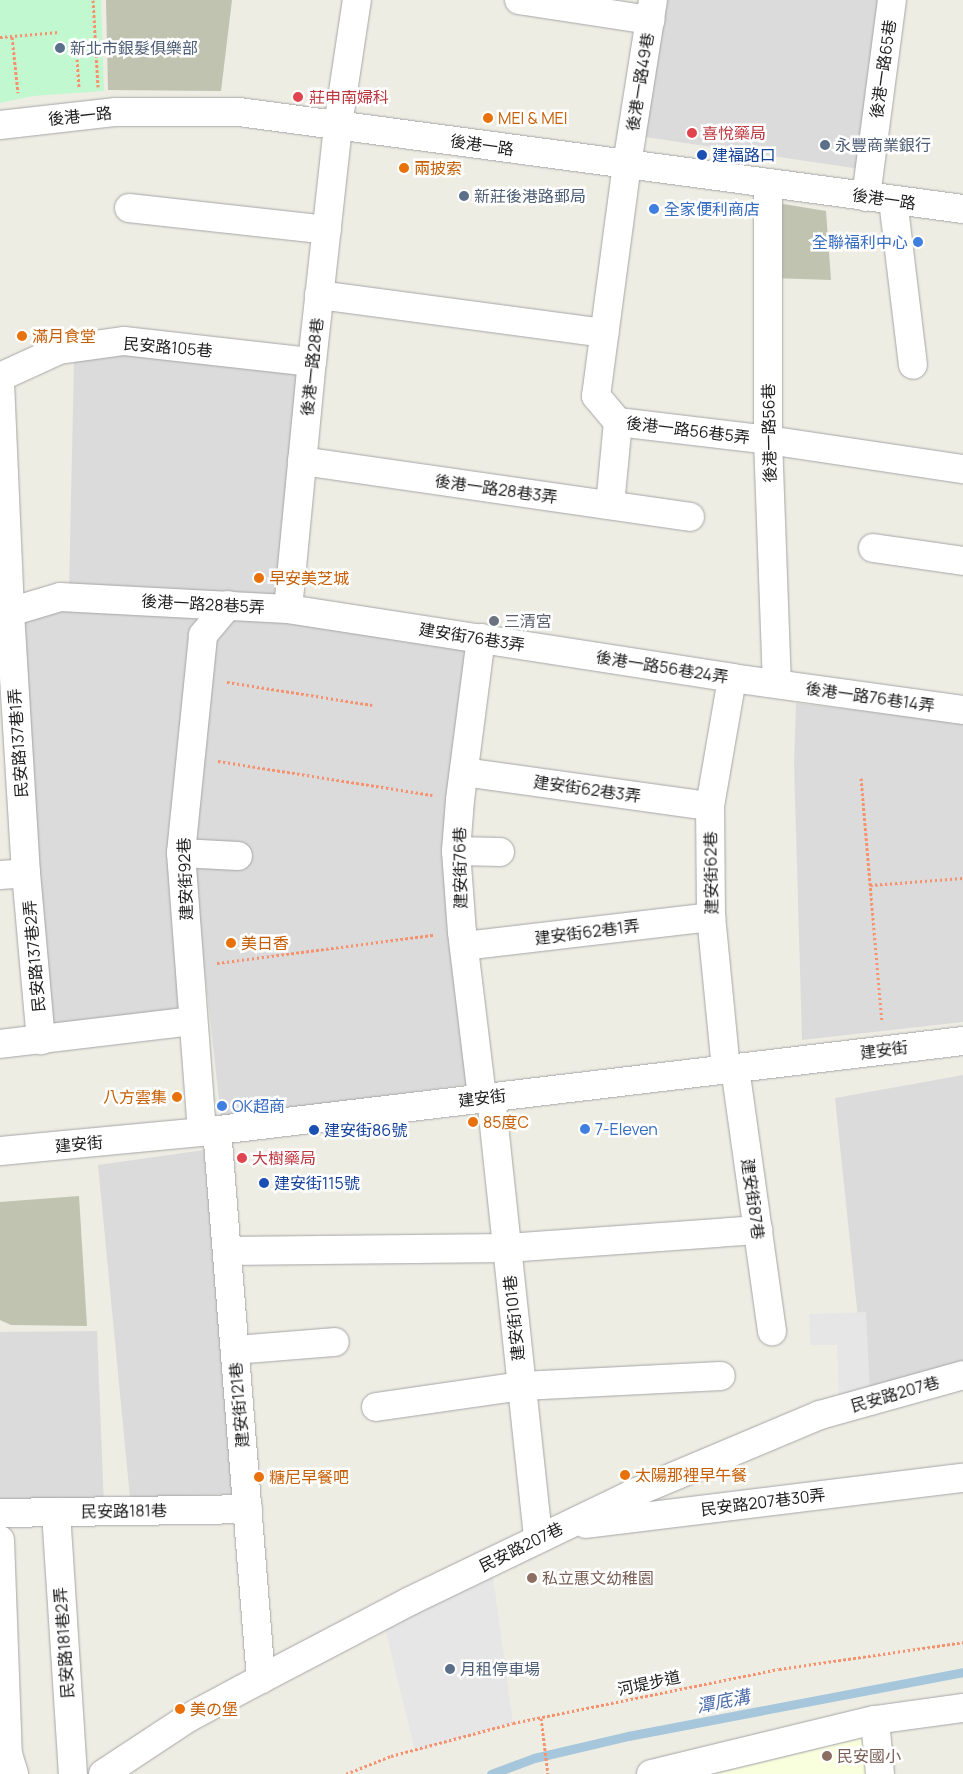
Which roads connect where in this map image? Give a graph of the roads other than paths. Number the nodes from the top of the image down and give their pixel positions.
1 (357, 0) edge
2 (519, 0) edge
3 (892, 0) edge
4 (651, 10) edge
5 (0, 125) edge
6 (338, 125) junction
7 (627, 164) junction
8 (768, 183) junction
9 (866, 197) junction
10 (892, 200) junction
11 (130, 208) dead end
12 (963, 209) edge
13 (327, 230) junction
14 (319, 295) junction
15 (604, 333) junction
16 (312, 362) junction
17 (913, 365) dead end
18 (0, 377) edge
19 (0, 382) edge
20 (618, 422) junction
21 (768, 440) junction
22 (302, 461) junction
23 (963, 469) edge
24 (610, 505) junction
25 (690, 517) dead end
26 (873, 548) dead end
27 (963, 561) edge
28 (228, 605) junction
29 (288, 609) junction
30 (5, 616) edge
31 (397, 625) joint
32 (481, 638) junction
33 (546, 648) joint
34 (732, 678) junction
35 (777, 684) junction
36 (963, 710) edge
37 (464, 772) junction
38 (710, 806) junction
39 (456, 851) junction
40 (500, 852) dead end
41 (181, 853) junction
42 (238, 856) dead end
43 (13, 874) edge
44 (711, 917) junction
45 (463, 939) junction
46 (193, 1021) junction
47 (42, 1040) junction
48 (963, 1041) edge
49 (0, 1044) edge
50 (730, 1068) junction
51 (486, 1098) junction
52 (210, 1131) junction
53 (0, 1151) edge
54 (758, 1230) junction
55 (507, 1248) junction
56 (227, 1251) junction
57 (772, 1331) dead end
58 (335, 1342) dead end
59 (235, 1350) junction
60 (963, 1374) edge
61 (721, 1376) dead end
62 (522, 1386) junction
63 (376, 1407) dead end
64 (963, 1478) edge
65 (248, 1509) junction
66 (56, 1512) junction
67 (0, 1513) edge
68 (562, 1527) junction
69 (538, 1539) junction
70 (0, 1540) edge
71 (261, 1679) junction
72 (963, 1708) edge
73 (875, 1720) junction
74 (14, 1774) edge
75 (73, 1774) edge
76 (103, 1774) edge
77 (651, 1774) edge
78 (880, 1774) edge

1 - 6 street, 後港一路28巷
2 - 4 street
3 - 9 street, 後港一路65巷
4 - 7 street, 後港一路49巷
5 - 6 street, 後港一路
6 - 7 street, 後港一路
6 - 13 street, 後港一路28巷
7 - 8 street, 後港一路
7 - 15 street, 後港一路56巷5弄
8 - 9 street, 後港一路
8 - 21 street, 後港一路56巷
9 - 10 street, 後港一路
10 - 12 street, 後港一路
10 - 17 street
11 - 13 street
13 - 14 street, 後港一路28巷
14 - 15 street
14 - 16 street, 後港一路28巷
15 - 20 street, 後港一路56巷5弄
16 - 18 street, 民安路105巷
16 - 22 street, 後港一路28巷
19 - 30 street, 民安路137巷1弄
20 - 21 street, 後港一路56巷5弄
20 - 24 street
21 - 23 street, 後港一路56巷5弄
21 - 35 street, 後港一路56巷
22 - 24 street, 後港一路28巷3弄
22 - 29 street, 後港一路28巷
24 - 25 street, 後港一路28巷3弄
26 - 27 street
28 - 29 street, 後港一路28巷5弄
28 - 30 street, 後港一路28巷5弄
28 - 41 street, 建安街92巷
29 - 31 street, 後港一路28巷5弄
30 - 43 street, 民安路137巷1弄
31 - 32 street, 建安街76巷3弄
32 - 33 street, 建安街76巷3弄
32 - 37 street, 建安街76巷
33 - 34 street, 後港一路56巷24弄
34 - 35 street, 後港一路56巷24弄
34 - 38 street, 建安街62巷
35 - 36 street, 後港一路76巷14弄
37 - 38 street, 建安街62巷3弄
37 - 39 street, 建安街76巷
38 - 44 street, 建安街62巷
39 - 40 street
39 - 45 street, 建安街76巷
41 - 42 street
41 - 46 street, 建安街92巷
43 - 47 street, 民安路137巷2弄
44 - 45 street, 建安街62巷1弄
44 - 50 street, 建安街62巷
45 - 51 street, 建安街76巷
46 - 47 street
46 - 52 street, 建安街92巷
47 - 49 street
48 - 50 street, 建安街
50 - 51 street, 建安街
50 - 54 street, 建安街87巷
51 - 52 street, 建安街
51 - 55 street, 建安街101巷
52 - 53 street, 建安街
52 - 56 street, 建安街121巷
54 - 55 street
54 - 57 street, 建安街87巷
55 - 56 street
55 - 62 street, 建安街101巷
56 - 59 street, 建安街121巷
58 - 59 street
59 - 65 street, 建安街121巷
60 - 68 street, 民安路207巷
61 - 62 street
62 - 63 street
62 - 69 street, 建安街101巷
64 - 68 street, 民安路207巷30弄
65 - 66 street, 民安路181巷
65 - 71 street, 建安街121巷
66 - 67 street, 民安路181巷
66 - 75 street, 民安路181巷2弄
68 - 69 street, 民安路207巷
69 - 71 street, 民安路207巷
70 - 74 street
71 - 76 street, 民安路207巷
72 - 73 street
73 - 77 street
73 - 78 street

